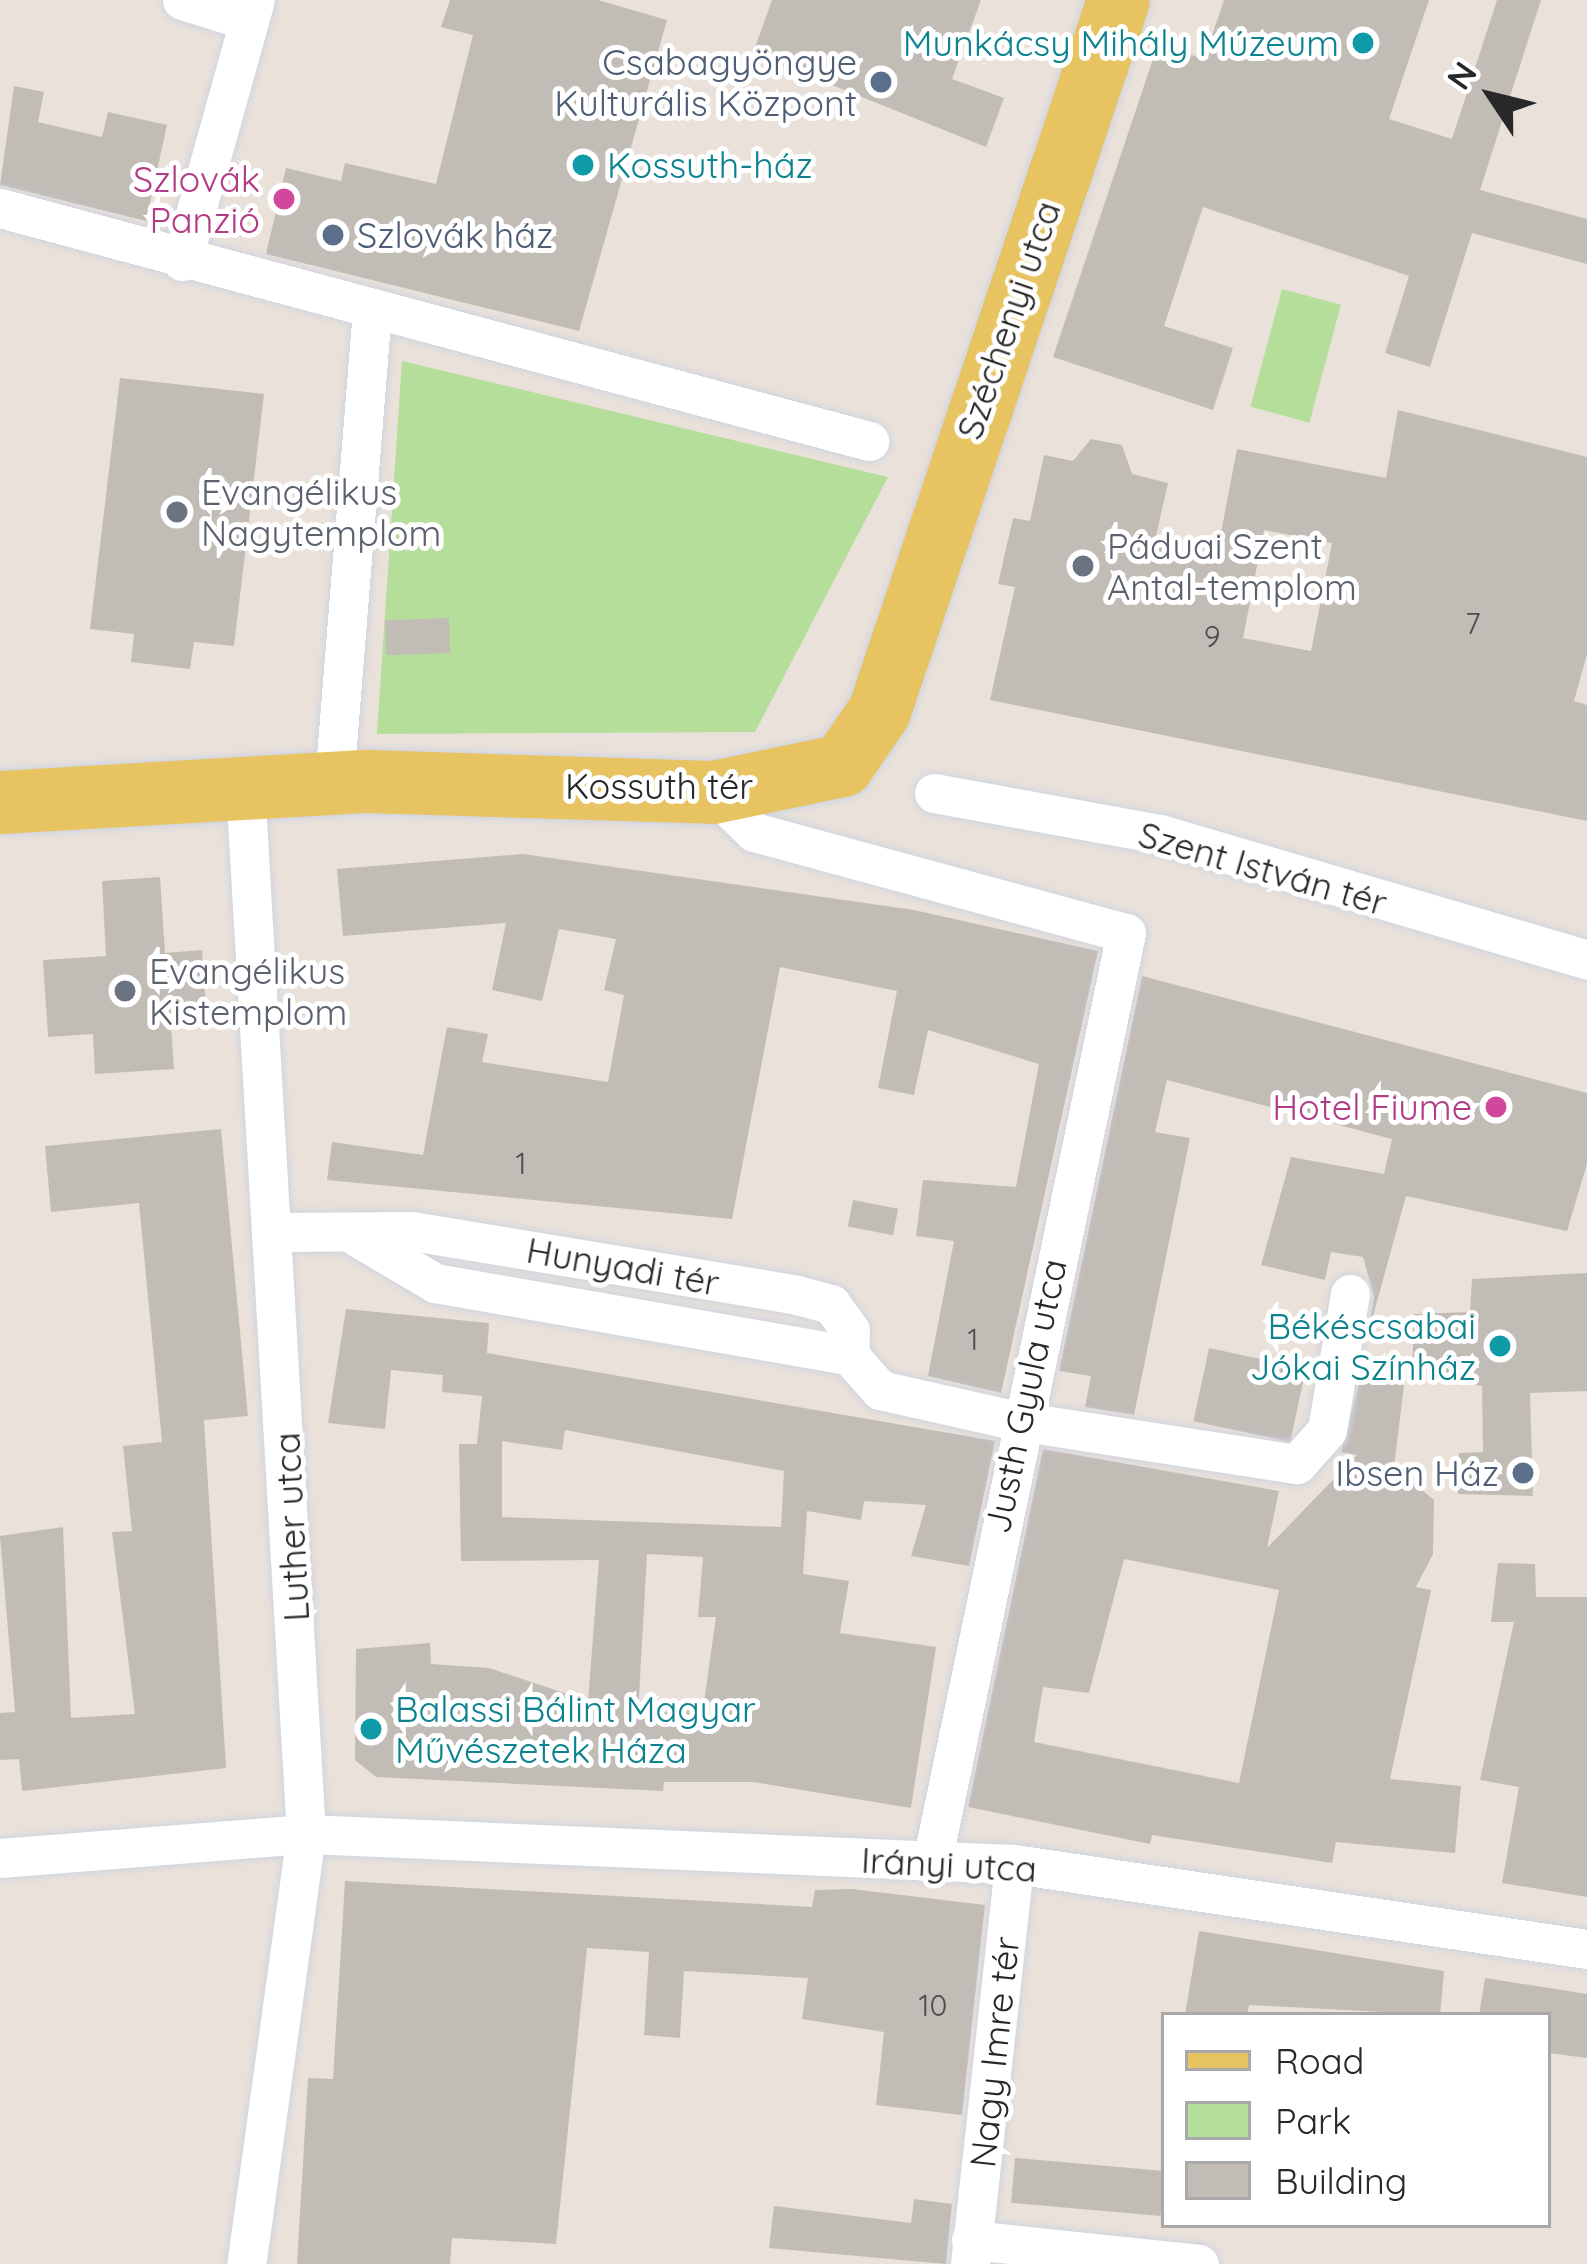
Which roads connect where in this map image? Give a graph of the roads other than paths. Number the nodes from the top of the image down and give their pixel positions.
1 (182, 0) edge
2 (1118, 0) edge
3 (252, 11) edge
4 (0, 208) edge
5 (182, 261) junction
6 (372, 309) junction
7 (869, 441) dead end
8 (902, 642) joint
9 (334, 782) junction
10 (245, 786) junction
11 (713, 792) junction
12 (934, 793) dead end
13 (0, 802) edge
14 (1587, 960) edge
15 (276, 1232) junction
16 (357, 1237) junction
17 (1350, 1294) dead end
18 (849, 1355) junction
19 (1018, 1421) junction
20 (306, 1834) junction
21 (0, 1858) edge
22 (932, 1862) junction
23 (1014, 1864) junction
24 (1587, 1949) edge
25 (970, 2252) edge
26 (246, 2264) edge
27 (1198, 2264) edge

1 - 3 street
2 - 8 main road, Széchenyi utca
3 - 5 street
4 - 5 street
5 - 6 street
6 - 7 street
6 - 9 street
8 - 11 main road, Kossuth tér
9 - 10 main road, Kossuth tér
9 - 11 main road, Kossuth tér
10 - 13 main road, Kossuth tér
10 - 15 street, Luther utca
11 - 19 street, Justh Gyula utca
12 - 14 street, Szent István tér
15 - 16 street, Hunyadi tér
15 - 20 street, Luther utca
16 - 18 street, Hunyadi tér
16 - 18 street, Hunyadi tér
17 - 19 street, Hunyadi tér
18 - 19 street, Hunyadi tér
19 - 22 street, Justh Gyula utca
20 - 21 street, Irányi utca
20 - 22 street, Irányi utca
20 - 26 street, Luther utca
22 - 23 street, Irányi utca
23 - 24 street, Irányi utca
23 - 25 street, Nagy Imre tér
25 - 27 street

